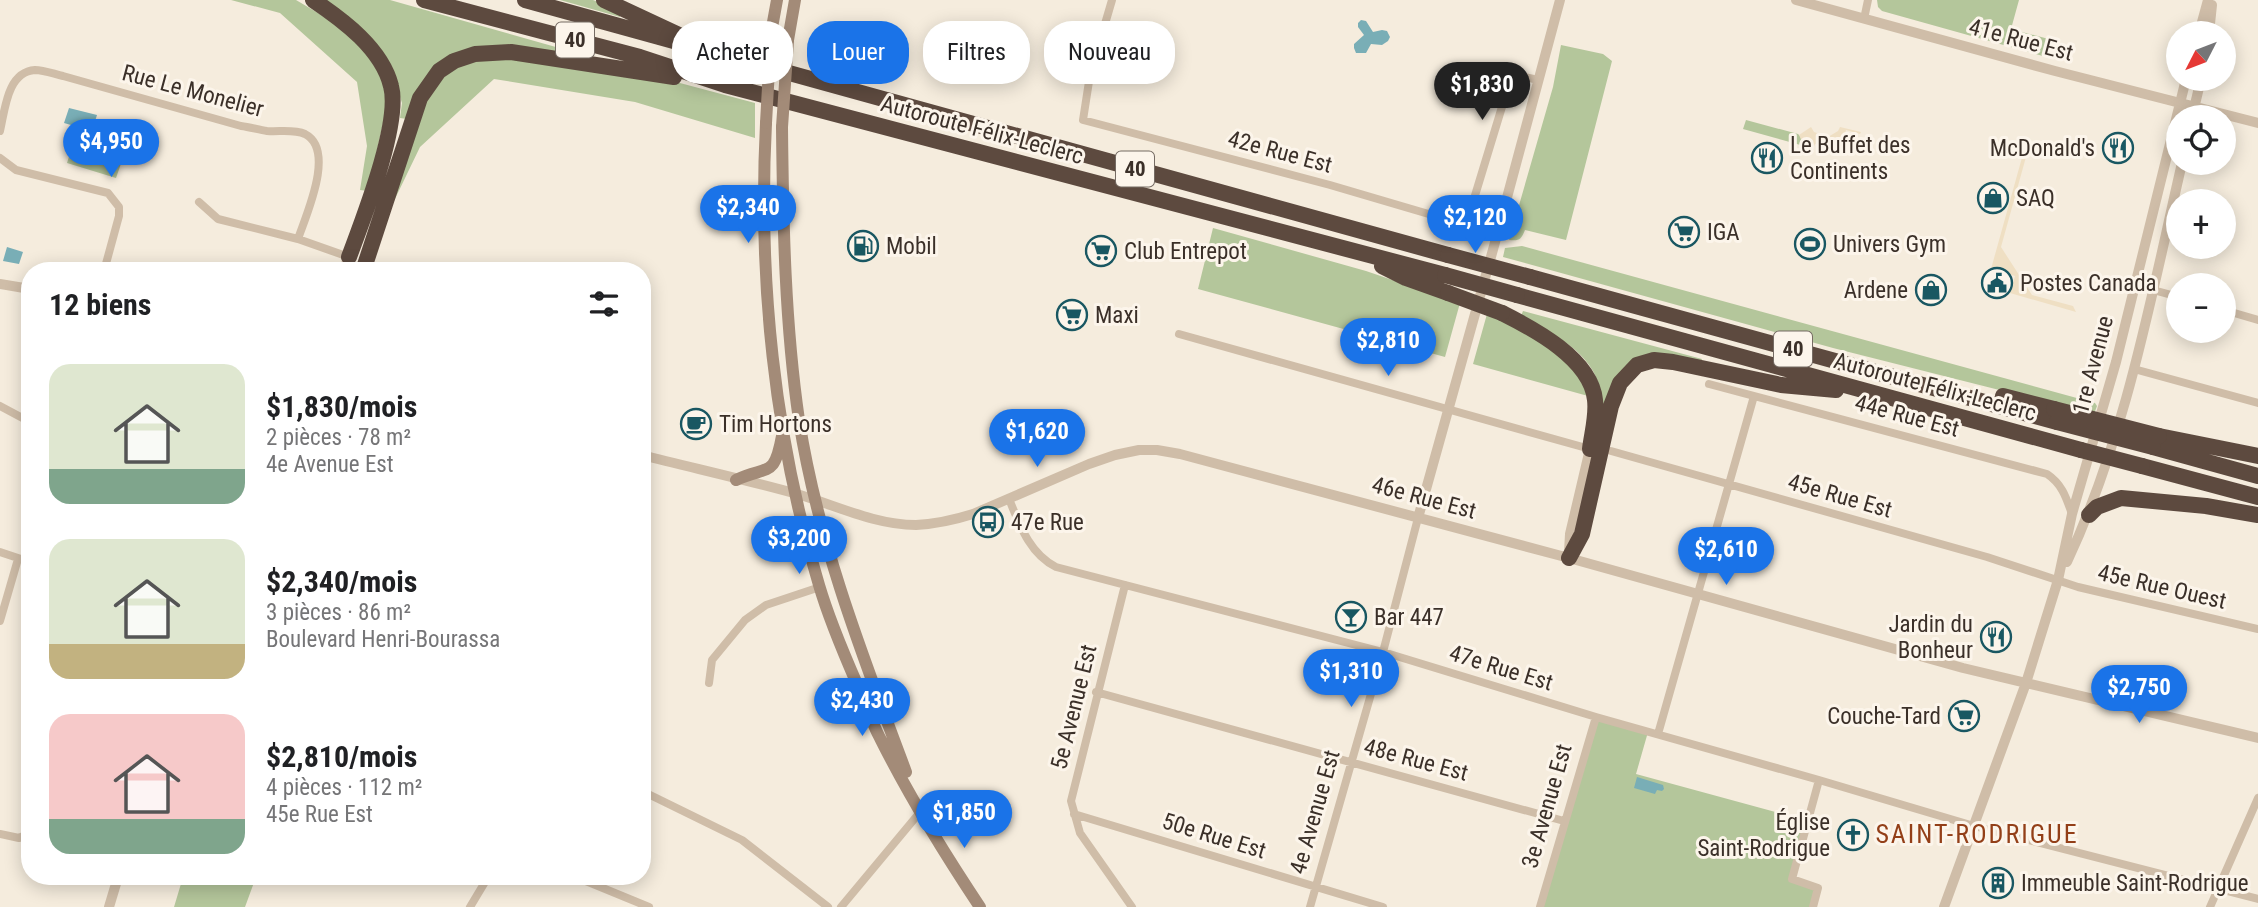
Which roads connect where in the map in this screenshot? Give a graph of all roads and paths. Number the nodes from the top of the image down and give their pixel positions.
1 (313, 0) edge
2 (424, 0) edge
3 (525, 0) edge
4 (604, 0) edge
5 (776, 0) edge
6 (794, 0) edge
7 (1112, 0) edge
8 (1560, 0) edge
9 (1796, 0) edge
10 (1868, 0) edge
11 (2210, 0) edge
12 (1864, 19) junction
13 (2203, 21) edge
14 (2209, 21) edge
15 (672, 31) edge
16 (672, 41) edge
17 (793, 74) edge
18 (1538, 80) junction
19 (724, 85) junction
20 (2183, 91) edge
21 (2180, 104) junction
22 (2236, 119) edge
23 (2258, 123) edge
24 (0, 131) edge
25 (0, 158) edge
26 (2179, 175) edge
27 (199, 202) dead end
28 (298, 239) junction
29 (1351, 251) junction
30 (106, 262) edge
31 (342, 262) edge
32 (347, 262) edge
33 (365, 262) edge
34 (0, 284) edge
35 (21, 288) edge
36 (2153, 290) junction
37 (2166, 294) edge
38 (2236, 314) edge
39 (2258, 320) edge
40 (1179, 334) dead end
41 (2134, 369) junction
42 (1709, 384) dead end
43 (1871, 393) junction
44 (1754, 396) junction
45 (2258, 404) edge
46 (0, 406) edge
47 (1448, 410) junction
48 (21, 417) edge
49 (783, 429) junction
50 (2156, 441) junction
51 (1590, 449) junction
52 (1611, 451) dead end
53 (2258, 456) edge
54 (651, 457) edge
55 (2258, 476) edge
56 (736, 480) junction
57 (1729, 484) junction
58 (796, 494) junction
59 (2258, 497) edge
60 (1009, 499) junction
61 (816, 501) junction
62 (2080, 515) junction
63 (2258, 515) edge
64 (1418, 518) junction
65 (0, 552) edge
66 (1569, 558) junction
67 (19, 559) joint
68 (2058, 580) junction
69 (1125, 584) junction
70 (820, 587) junction
71 (1699, 596) junction
72 (0, 621) edge
73 (2258, 628) edge
74 (1383, 652) junction
75 (709, 683) dead end
76 (2026, 683) junction
77 (1096, 692) junction
78 (1595, 717) junction
79 (1658, 734) junction
80 (2258, 738) edge
81 (1351, 762) junction
82 (1819, 780) junction
83 (651, 795) edge
84 (2258, 798) edge
85 (921, 811) junction
86 (1074, 814) junction
87 (1564, 821) junction
88 (1974, 826) junction
89 (0, 834) edge
90 (21, 837) edge
91 (116, 885) edge
92 (483, 885) edge
93 (595, 885) edge
94 (1316, 887) junction
95 (2218, 889) junction
96 (2258, 899) edge
97 (109, 907) edge
98 (470, 907) edge
99 (649, 907) edge
100 (828, 907) edge
101 (841, 907) edge
102 (980, 907) edge
103 (1132, 907) edge
104 (1310, 907) edge
105 (1383, 907) edge
106 (1540, 907) edge
107 (1813, 907) edge
108 (1944, 907) edge
109 (2210, 907) edge

1 - 32 highway
2 - 19 highway, Autoroute Félix-Leclerc / 40
3 - 16 highway, Autoroute Félix-Leclerc / 40
4 - 15 highway
5 - 49 main road, bridge
6 - 61 main road, bridge
7 - 18 street, 42e Rue Est
8 - 18 street, 4e Avenue Est
9 - 12 street, 41e Rue Est
10 - 12 street
11 - 13 street
11 - 14 street
12 - 21 street, 41e Rue Est
17 - 50 highway, Autoroute Félix-Leclerc / 40, bridge
18 - 47 street, 4e Avenue Est
19 - 29 highway, Autoroute Félix-Leclerc / 40
19 - 33 highway
20 - 21 street, 1re Avenue
21 - 62 street, 1re Avenue
22 - 23 street, 41e Rue Est
24 - 28 street, Rue Le Monelier
25 - 30 street
26 - 36 street, 1re Avenue
27 - 28 street
28 - 31 street
29 - 43 highway, Autoroute Félix-Leclerc / 40, bridge
29 - 51 highway, bridge
34 - 35 street
36 - 37 street
36 - 41 street, 1re Avenue
38 - 39 street
40 - 47 street
41 - 45 street
41 - 62 street, 1re Avenue
42 - 44 street, 44e Rue Est
43 - 59 highway, Autoroute Félix-Leclerc / 40, bridge
43 - 66 highway
44 - 57 street
44 - 62 street, 44e Rue Est
46 - 48 street
47 - 51 street
47 - 64 street, 4e Avenue Est
49 - 56 main road
49 - 58 main road
50 - 53 highway
50 - 55 highway, Autoroute Félix-Leclerc / 40
51 - 66 street
52 - 57 street, 45e Rue Est
54 - 56 street, 46e Rue Est
56 - 58 street, 46e Rue Est
57 - 68 street, 45e Rue Est
57 - 71 street
58 - 61 street, 46e Rue Est
58 - 70 main road
60 - 61 street, 46e Rue Est
60 - 64 street, 46e Rue Est
60 - 69 street, 47e Rue Est
61 - 85 main road
62 - 63 highway
62 - 68 street, 1re Avenue
62 - 68 street, 1re Avenue
64 - 66 street, 46e Rue Est
64 - 74 street, 4e Avenue Est
65 - 67 street
66 - 71 street, 46e Rue Est
67 - 72 street
68 - 73 street, 45e Rue Ouest
68 - 76 street, 1re Avenue
69 - 74 street, 47e Rue Est
69 - 77 street, 5e Avenue Est
70 - 75 street
70 - 85 main road
71 - 76 street, 46e Rue Est
71 - 79 street
74 - 78 street, 47e Rue Est
74 - 81 street, 4e Avenue Est
76 - 80 street, 46e Rue Est
76 - 88 street, 1re Avenue
77 - 81 street, 48e Rue Est
77 - 86 street, 5e Avenue Est
78 - 79 street, 47e Rue Est
78 - 87 street, 3e Avenue Est
79 - 82 street, 47e Rue Est
81 - 87 street, 48e Rue Est
81 - 94 street, 4e Avenue Est
82 - 88 street, 47e Rue Est
82 - 107 street
83 - 100 street
84 - 95 street
85 - 101 street
85 - 102 main road
86 - 94 street, 50e Rue Est
86 - 103 street, 5e Avenue Est
87 - 106 street, 3e Avenue Est
88 - 95 street, 47e Rue Est
88 - 108 street, 1re Avenue
89 - 90 street
91 - 97 street
92 - 98 street
93 - 99 street
94 - 104 street, 4e Avenue Est
94 - 105 street, 50e Rue Est
95 - 96 street, 47e Rue Est
95 - 109 street

